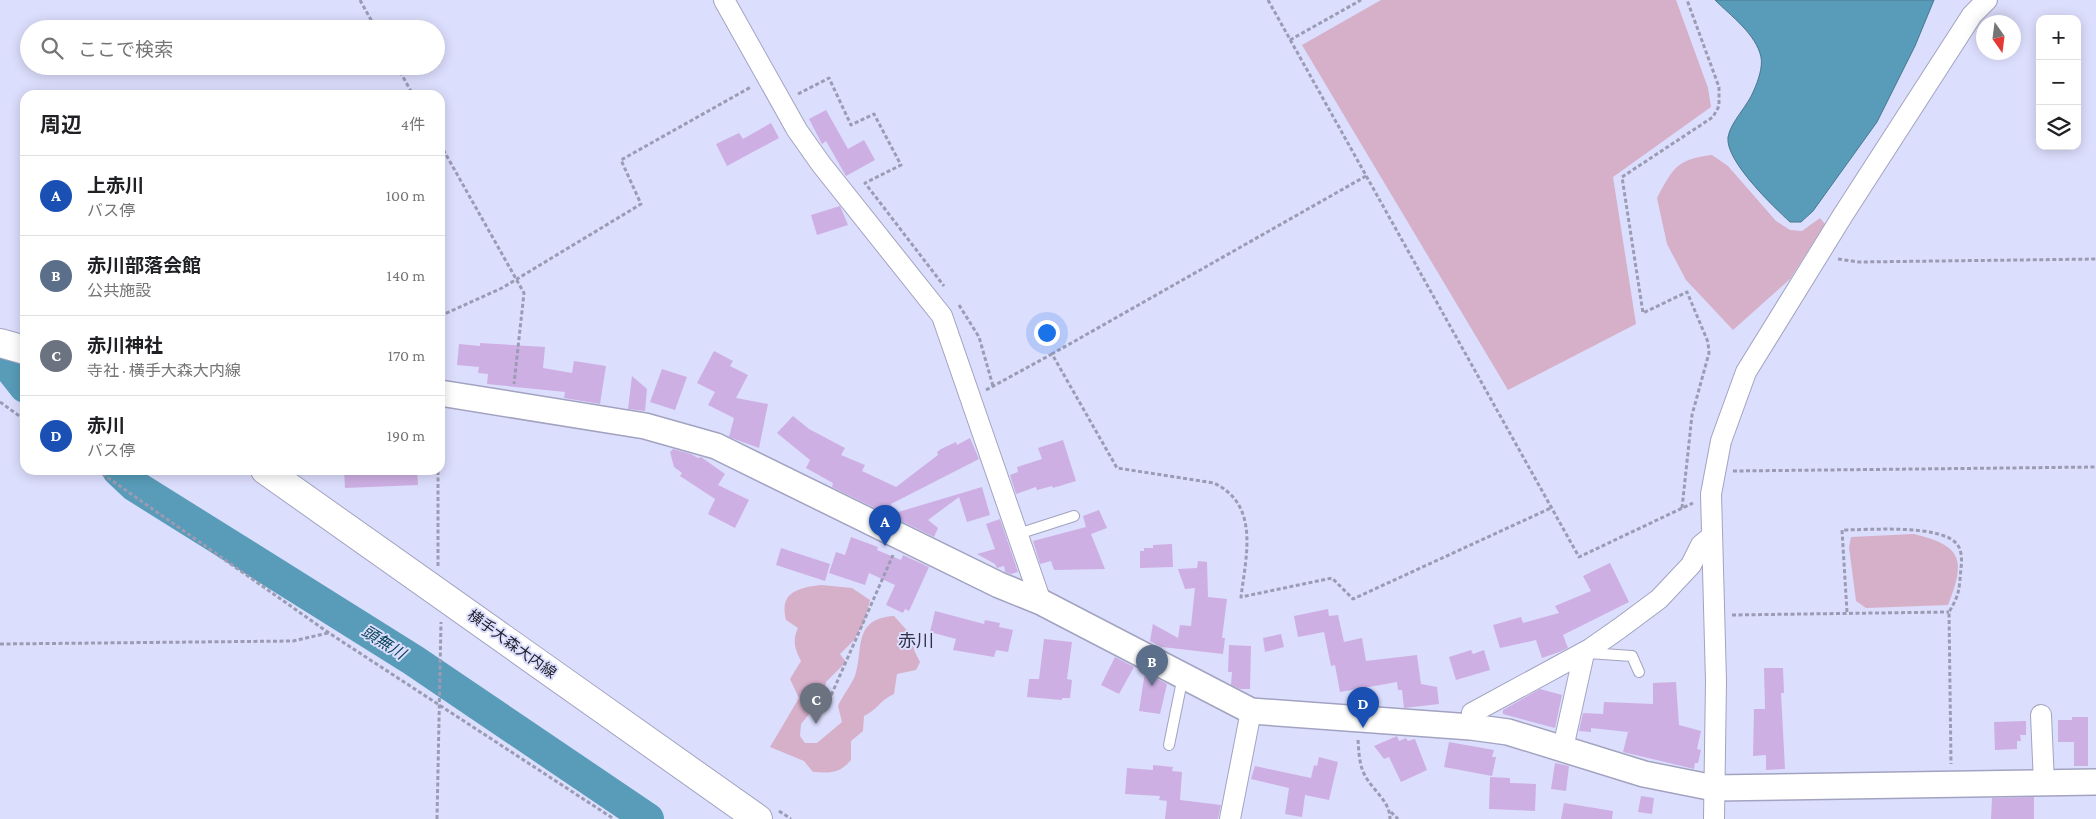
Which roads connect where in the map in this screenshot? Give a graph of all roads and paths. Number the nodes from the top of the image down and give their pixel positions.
1 (360, 0) edge
2 (724, 0) edge
3 (1268, 0) edge
4 (1362, 0) edge
5 (1687, 0) edge
6 (1987, 0) edge
7 (1968, 7) edge
8 (371, 20) edge
9 (1290, 40) junction
10 (402, 75) edge
11 (768, 78) junction
12 (410, 90) edge
13 (781, 102) junction
14 (445, 153) edge
15 (1366, 176) junction
16 (1818, 255) junction
17 (2096, 259) edge
18 (516, 280) junction
19 (948, 291) dead end
20 (954, 298) dead end
21 (445, 314) edge
22 (1052, 354) junction
23 (993, 386) junction
24 (445, 394) edge
25 (971, 398) junction
26 (0, 402) edge
27 (512, 404) junction
28 (20, 416) edge
29 (2096, 467) edge
30 (1715, 471) junction
31 (104, 475) edge
32 (272, 475) edge
33 (438, 475) edge
34 (1711, 494) junction
35 (1551, 508) junction
36 (1682, 508) junction
37 (1074, 516) dead end
38 (1018, 534) junction
39 (1712, 536) junction
40 (901, 538) junction
41 (438, 591) junction
42 (1041, 602) junction
43 (1847, 612) junction
44 (1949, 612) junction
45 (1714, 615) junction
46 (329, 633) junction
47 (0, 644) edge
48 (1584, 653) junction
49 (1639, 672) dead end
50 (1183, 676) junction
51 (440, 706) junction
52 (826, 707) dead end
53 (1251, 711) junction
54 (2041, 715) dead end
55 (1355, 720) junction
56 (1471, 726) junction
57 (1169, 745) dead end
58 (1564, 748) junction
59 (2096, 782) edge
60 (2044, 783) junction
61 (1951, 784) junction
62 (1714, 788) junction
63 (1390, 811) junction
64 (438, 819) edge
65 (614, 819) edge
66 (758, 819) edge
67 (1230, 819) edge
68 (1390, 819) edge
69 (1398, 819) edge
70 (1714, 819) edge

1 - 8 path
2 - 11 street
3 - 9 path
4 - 9 path
5 - 36 path
6 - 7 street
7 - 16 street
9 - 15 path
10 - 12 path
11 - 13 street
11 - 18 path
13 - 19 path
13 - 25 street
14 - 18 path
15 - 22 path
15 - 35 path
16 - 17 path
16 - 30 street
18 - 21 path
18 - 27 path
20 - 23 path
22 - 23 path
22 - 35 path
23 - 25 path
24 - 27 street
25 - 38 street
26 - 28 path
27 - 40 street
29 - 30 path
30 - 34 street
31 - 46 path
32 - 41 main road, 横手大森大内線
33 - 41 path
34 - 36 path
34 - 39 street
35 - 36 path
37 - 38 lane
38 - 42 street
39 - 45 street
39 - 48 street
40 - 42 street
40 - 52 path
41 - 51 path
41 - 66 main road, 横手大森大内線
42 - 50 street
43 - 44 path
43 - 44 path
43 - 45 path
44 - 61 path
45 - 62 street
46 - 47 path
46 - 51 path
48 - 49 lane
48 - 56 street
48 - 58 street
50 - 53 street
50 - 57 lane
51 - 64 path
51 - 65 path
53 - 55 street
53 - 67 street
54 - 60 street
55 - 56 street
55 - 63 path
56 - 58 street
58 - 62 street
59 - 60 street
60 - 61 street
61 - 62 street
62 - 70 street
63 - 68 path
63 - 69 path

